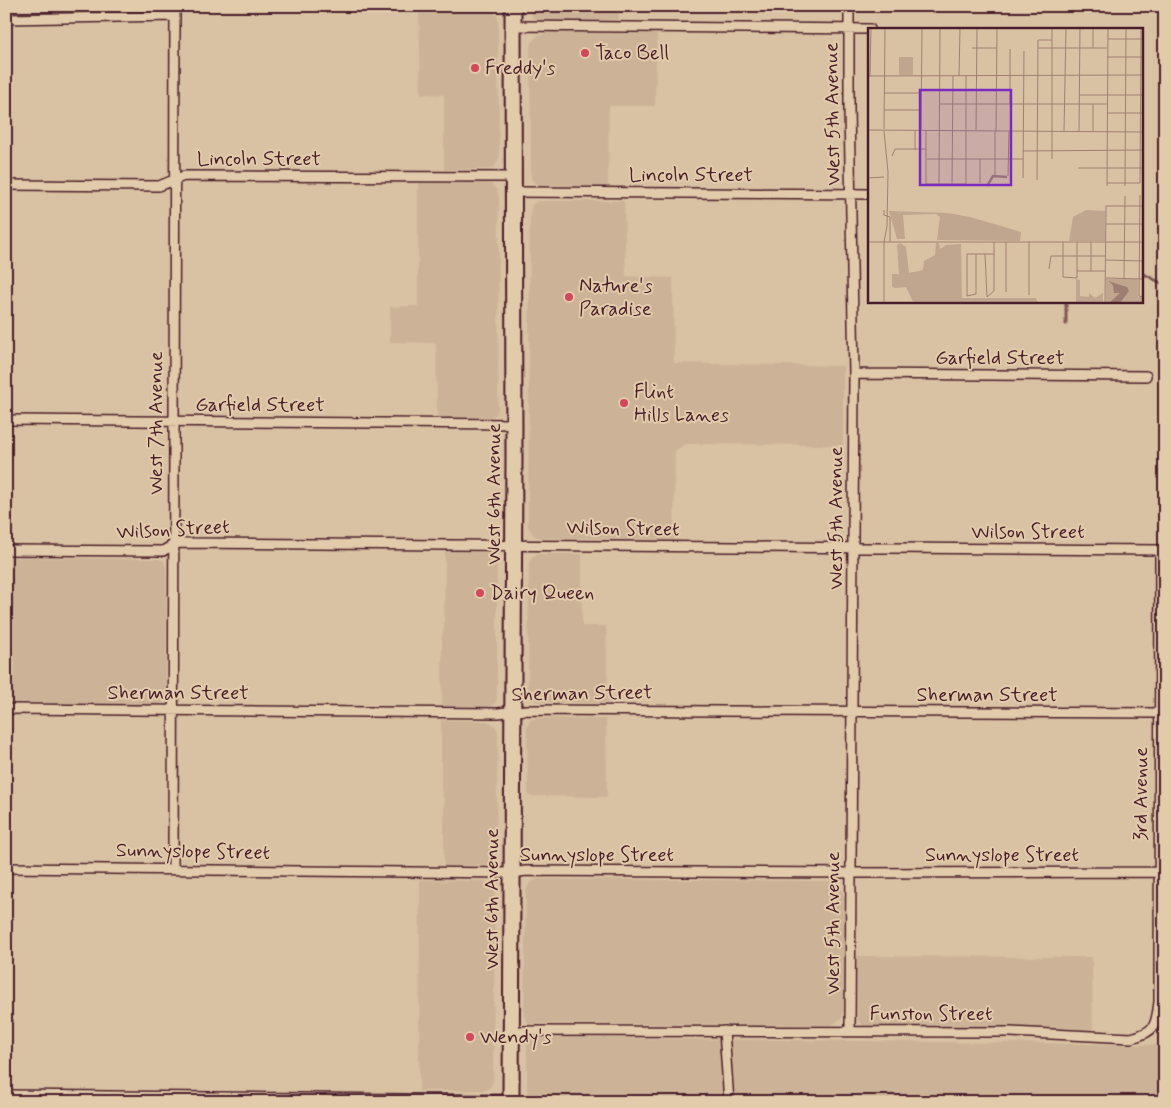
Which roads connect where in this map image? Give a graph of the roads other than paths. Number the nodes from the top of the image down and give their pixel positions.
1 (513, 6) edge
2 (849, 6) edge
3 (175, 11) edge
4 (6, 19) edge
5 (513, 26) junction
6 (849, 29) junction
7 (868, 29) edge
8 (174, 179) junction
9 (513, 184) junction
10 (6, 185) edge
11 (851, 194) junction
12 (868, 194) edge
13 (854, 374) junction
14 (1146, 376) dead end
15 (6, 420) edge
16 (173, 422) junction
17 (514, 424) junction
18 (173, 545) junction
19 (514, 546) junction
20 (853, 549) junction
21 (6, 550) edge
22 (1159, 632) joint
23 (6, 709) edge
24 (173, 711) junction
25 (513, 712) junction
26 (852, 712) junction
27 (1159, 713) junction
28 (6, 868) edge
29 (173, 869) junction
30 (1159, 872) junction
31 (513, 873) junction
32 (851, 873) junction
33 (1159, 955) joint
34 (511, 1031) junction
35 (724, 1031) junction
36 (850, 1031) junction
37 (6, 1095) edge
38 (41, 1099) edge
39 (246, 1100) edge
40 (511, 1101) edge
41 (729, 1102) edge

1 - 5 main road, West 6th Avenue
2 - 6 street, West 5th Avenue
3 - 4 street
3 - 8 street, West 7th Avenue
5 - 6 street
5 - 9 main road, West 6th Avenue
6 - 7 street
6 - 11 street, West 5th Avenue
8 - 9 street, Lincoln Street
8 - 10 street, Lincoln Street
8 - 16 street, West 7th Avenue
9 - 11 street, Lincoln Street
9 - 17 main road, West 6th Avenue
11 - 12 street, Lincoln Street
11 - 13 street, West 5th Avenue
13 - 14 street, Garfield Street
13 - 20 street, West 5th Avenue
15 - 16 street, Garfield Street
16 - 17 street, Garfield Street
16 - 18 street, West 7th Avenue
17 - 19 main road, West 6th Avenue
18 - 19 street, Wilson Street
18 - 21 street, Wilson Street
18 - 24 street, West 7th Avenue
19 - 20 street, Wilson Street
19 - 25 main road, West 6th Avenue
20 - 22 street, Wilson Street
20 - 26 street, West 5th Avenue
22 - 27 street, 3rd Avenue
23 - 24 street, Sherman Street
24 - 25 street, Sherman Street
24 - 29 street, West 7th Avenue
25 - 26 street, Sherman Street
25 - 31 main road, West 6th Avenue
26 - 27 street, Sherman Street
26 - 32 street, West 5th Avenue
27 - 30 street, 3rd Avenue
28 - 29 street, Sunnyslope Street
29 - 31 street, Sunnyslope Street
30 - 32 street, Sunnyslope Street
30 - 33 street, 3rd Avenue
31 - 32 street, Sunnyslope Street
31 - 34 main road, West 6th Avenue
32 - 36 street, West 5th Avenue
33 - 36 street, Funston Street
34 - 35 street, Funston Street
34 - 40 main road, West 6th Avenue
35 - 36 street, Funston Street
35 - 41 street
37 - 38 street
38 - 39 street
39 - 40 street

